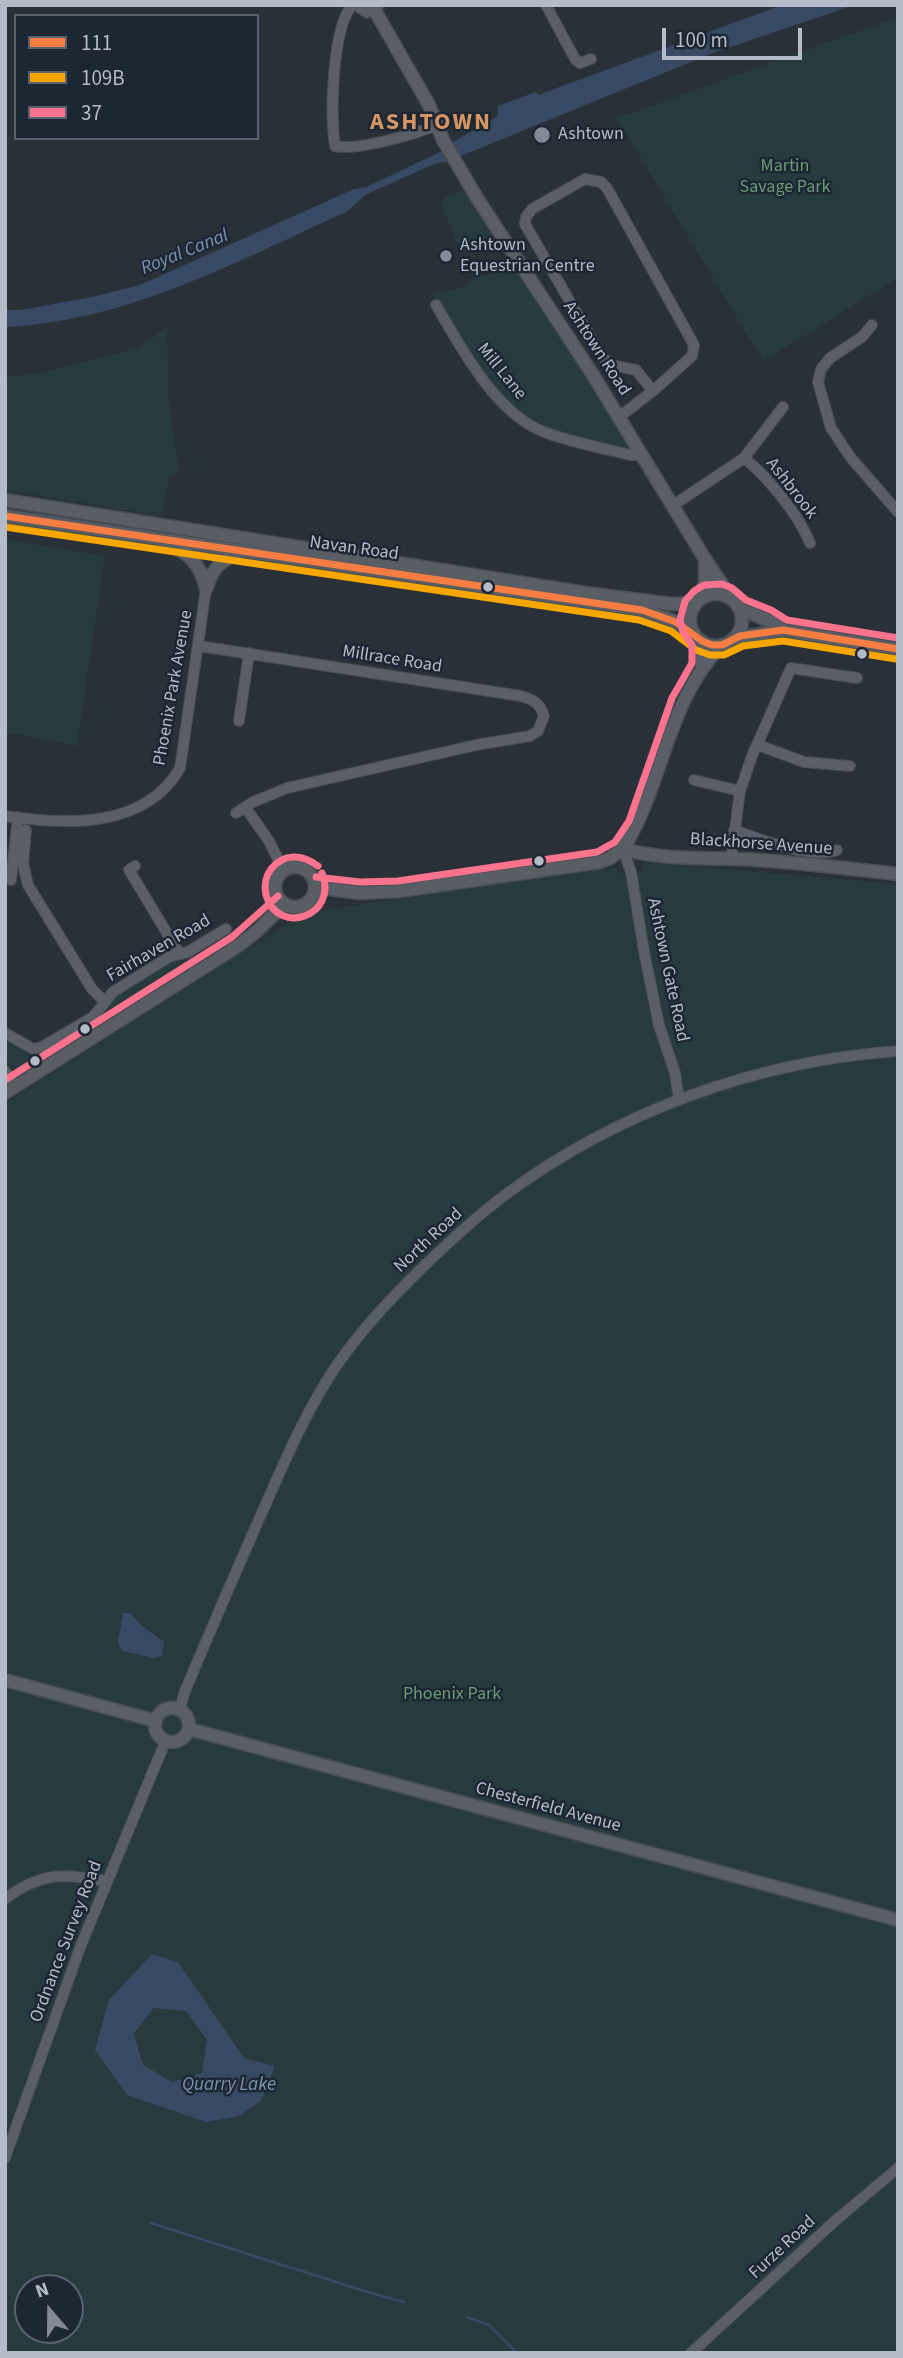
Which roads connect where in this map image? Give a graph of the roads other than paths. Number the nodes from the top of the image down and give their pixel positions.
1 (352, 5) edge
2 (358, 5) edge
3 (546, 5) edge
4 (376, 7) edge
5 (591, 59) dead end
6 (438, 125) junction
7 (436, 306) dead end
8 (872, 325) dead end
9 (653, 391) junction
10 (783, 407) dead end
11 (619, 417) junction
12 (641, 455) junction
13 (744, 458) junction
14 (5, 500) edge
15 (672, 506) junction
16 (898, 512) edge
17 (5, 516) edge
18 (138, 536) junction
19 (810, 543) dead end
20 (244, 550) junction
21 (705, 559) junction
22 (206, 589) junction
23 (698, 601) junction
24 (735, 604) junction
25 (783, 630) junction
26 (698, 637) junction
27 (727, 642) junction
28 (199, 646) junction
29 (898, 649) edge
30 (249, 653) junction
31 (702, 666) junction
32 (857, 678) dead end
33 (239, 720) dead end
34 (758, 745) junction
35 (850, 766) dead end
36 (694, 780) dead end
37 (740, 790) junction
38 (5, 816) edge
39 (18, 817) junction
40 (26, 830) dead end
41 (734, 830) junction
42 (623, 849) junction
43 (837, 850) dead end
44 (731, 860) junction
45 (135, 866) dead end
46 (284, 871) junction
47 (898, 874) edge
48 (11, 880) dead end
49 (28, 885) junction
50 (316, 887) junction
51 (16, 891) dead end
52 (285, 904) junction
53 (226, 929) dead end
54 (179, 953) junction
55 (105, 1002) junction
56 (5, 1033) edge
57 (898, 1051) edge
58 (5, 1071) edge
59 (10, 1090) edge
60 (679, 1099) junction
61 (5, 1681) edge
62 (180, 1709) junction
63 (156, 1721) junction
64 (189, 1729) junction
65 (166, 1740) junction
66 (106, 1881) junction
67 (5, 1899) edge
68 (898, 1920) edge
69 (5, 2158) edge
70 (898, 2168) edge
71 (691, 2353) edge

1 - 6 street
2 - 4 street
3 - 5 street
4 - 6 street
6 - 11 street, Ashtown Road
7 - 12 street, Mill Lane
8 - 16 street
9 - 9 street
9 - 11 street
10 - 13 street, Ashbrook
11 - 12 street, Ashtown Road
12 - 15 street, Ashtown Road
13 - 15 street, Ashbrook
13 - 19 street, Ashbrook
14 - 23 main road, Navan Road
15 - 21 street, Ashtown Road
17 - 18 main road, Navan Road
18 - 20 main road, Navan Road
18 - 22 main road
20 - 22 main road
20 - 26 main road, Navan Road
21 - 23 street
21 - 24 street, Ashtown Road
22 - 28 street, Phoenix Park Avenue
23 - 24 main road
23 - 26 main road
24 - 25 main road
24 - 27 main road
25 - 27 main road
25 - 29 main road
26 - 27 main road
26 - 31 street
27 - 31 street
28 - 30 street, Millrace Road
28 - 39 street, Phoenix Park Avenue
30 - 33 street
30 - 46 street, Millrace Road
31 - 42 street
32 - 34 street
34 - 35 street
34 - 37 street
36 - 37 street
37 - 41 street
38 - 39 street, Phoenix Park Avenue
39 - 48 street
40 - 49 street
41 - 43 street
41 - 44 street
42 - 44 main road, Blackhorse Avenue
42 - 50 main road
42 - 60 street, Ashtown Gate Road
44 - 47 main road, Blackhorse Avenue
45 - 54 street
46 - 50 main road
46 - 52 main road
49 - 51 street
49 - 55 street
50 - 52 main road
52 - 59 main road
53 - 54 street, Fairhaven Road
54 - 55 street, Fairhaven Road
55 - 56 street, Fairhaven Road
57 - 60 street, North Road
58 - 59 street
60 - 62 street, North Road
61 - 63 street
62 - 63 street
62 - 64 street
63 - 65 street
64 - 65 street
64 - 68 street, Chesterfield Avenue
65 - 66 street, Ordnance Survey Road
66 - 67 street
66 - 69 street, Ordnance Survey Road
70 - 71 street, Furze Road

